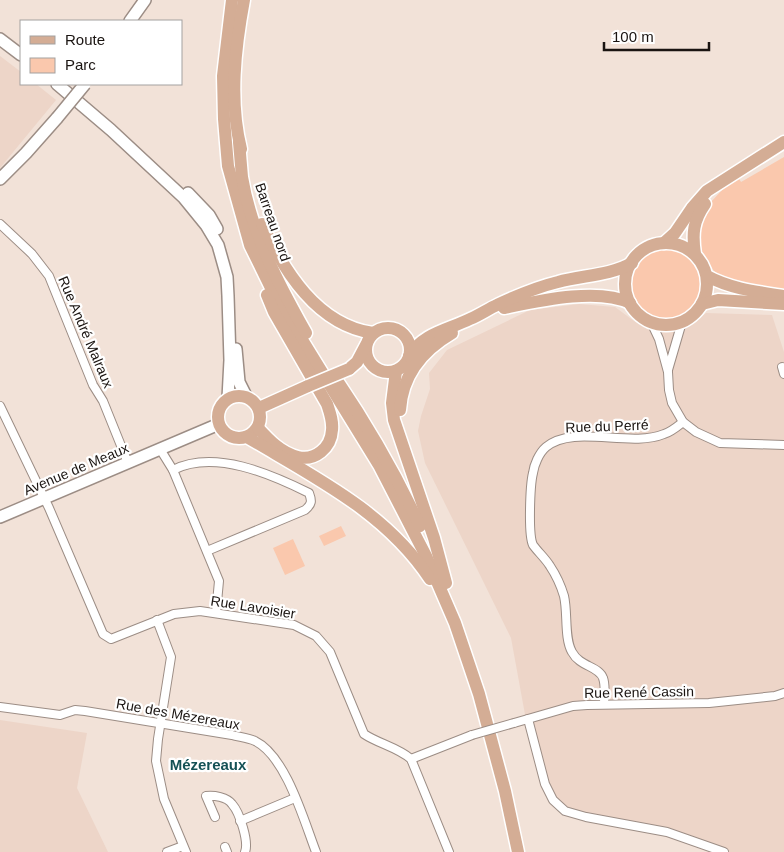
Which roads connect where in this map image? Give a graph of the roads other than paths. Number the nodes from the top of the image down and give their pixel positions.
1 (145, 0) edge
2 (232, 0) edge
3 (244, 0) edge
4 (131, 20) edge
5 (0, 30) edge
6 (0, 39) edge
7 (20, 45) edge
8 (20, 54) edge
9 (58, 85) edge
10 (69, 85) edge
11 (84, 85) edge
12 (239, 142) junction
13 (784, 142) edge
14 (732, 175) junction
15 (0, 179) edge
16 (0, 224) edge
17 (664, 243) junction
18 (694, 254) junction
19 (256, 260) junction
20 (632, 263) junction
21 (707, 276) junction
22 (784, 296) edge
23 (630, 303) junction
24 (702, 304) junction
25 (784, 304) edge
26 (480, 315) junction
27 (468, 321) junction
28 (652, 322) junction
29 (682, 322) junction
30 (400, 331) junction
31 (373, 333) junction
32 (434, 333) junction
33 (366, 345) junction
34 (409, 356) junction
35 (349, 369) junction
36 (376, 369) junction
37 (396, 370) junction
38 (668, 372) junction
39 (246, 396) junction
40 (228, 398) junction
41 (0, 406) edge
42 (259, 408) junction
43 (683, 422) junction
44 (219, 424) junction
45 (258, 428) junction
46 (247, 437) junction
47 (400, 441) junction
48 (784, 445) edge
49 (161, 449) junction
50 (128, 463) junction
51 (173, 470) junction
52 (44, 499) junction
53 (0, 517) edge
54 (207, 551) junction
55 (446, 583) junction
56 (216, 613) junction
57 (156, 620) junction
58 (455, 623) junction
59 (784, 693) edge
60 (604, 704) junction
61 (0, 707) edge
62 (528, 719) junction
63 (160, 724) junction
64 (411, 759) junction
65 (295, 798) junction
66 (215, 817) dead end
67 (240, 821) junction
68 (184, 849) edge
69 (168, 852) edge
70 (245, 852) edge
71 (316, 852) edge
72 (449, 852) edge
73 (518, 852) edge
74 (523, 852) edge
75 (724, 852) edge

1 - 4 main road
2 - 19 main road
3 - 12 main road
5 - 7 main road
6 - 8 main road
9 - 40 main road
10 - 39 main road
11 - 15 main road, bridge
12 - 31 main road
12 - 55 main road, Barreau nord
13 - 14 main road
14 - 17 main road
14 - 18 main road
16 - 50 street, Rue André Malraux
17 - 18 main road
17 - 20 main road
18 - 21 main road
19 - 45 main road
19 - 58 main road
20 - 23 main road
20 - 26 main road
21 - 22 main road
21 - 24 main road
23 - 26 main road
23 - 28 main road
24 - 25 main road
24 - 29 main road
26 - 27 main road
27 - 32 main road
27 - 47 main road
28 - 29 main road
28 - 38 street
29 - 38 street
30 - 31 main road
30 - 32 main road
30 - 34 main road
31 - 33 main road
32 - 34 main road
33 - 35 main road
33 - 36 main road
34 - 37 main road
35 - 36 main road
35 - 42 main road, bridge
36 - 37 main road
37 - 47 main road
38 - 43 street
39 - 40 main road
39 - 42 main road
40 - 44 main road
41 - 52 street
42 - 45 main road
43 - 48 street
43 - 60 street, Rue du Perré
44 - 46 main road
44 - 49 main road, Avenue de Meaux
45 - 46 main road
46 - 58 main road
47 - 55 main road
49 - 50 main road, Avenue de Meaux
49 - 51 street
50 - 52 main road, Avenue de Meaux
51 - 54 street
51 - 54 street
52 - 53 main road, Avenue de Meaux
52 - 57 street, Rue Lavoisier
54 - 56 street
55 - 74 main road
56 - 57 street, Rue Lavoisier
56 - 64 street, Rue Lavoisier
57 - 63 street
58 - 73 main road
59 - 60 street, Rue René Cassin
60 - 62 street, Rue René Cassin
61 - 63 street, Rue des Mézereaux
62 - 64 street, Rue René Cassin, bridge
62 - 75 street
63 - 65 street, Rue des Mézereaux
63 - 68 street
64 - 72 street
65 - 67 street
65 - 71 street, Rue des Mézereaux
66 - 67 street
67 - 70 street
68 - 69 street

